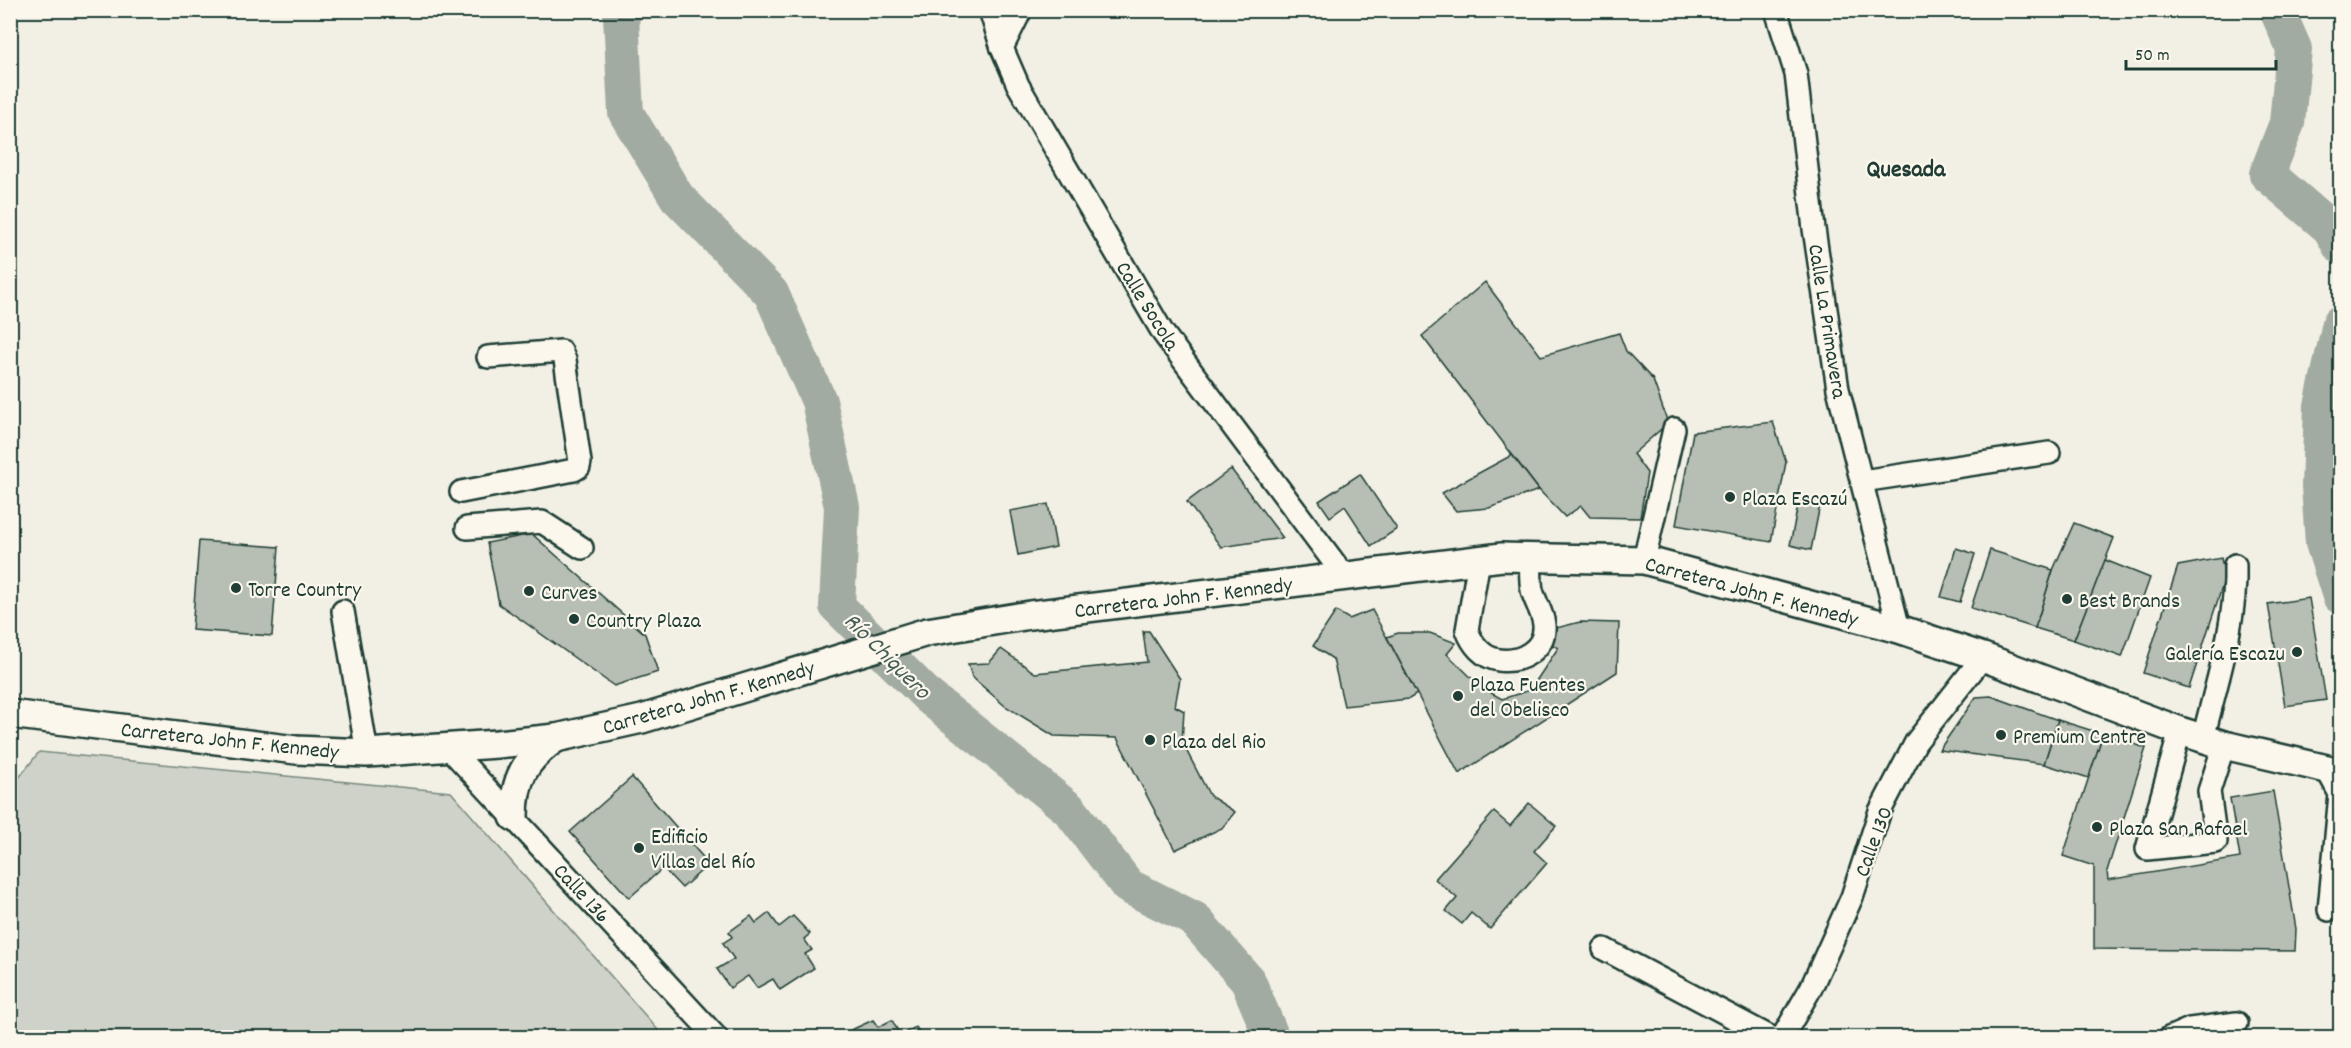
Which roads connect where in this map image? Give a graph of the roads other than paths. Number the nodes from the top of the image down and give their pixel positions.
1 (990, 10) edge
2 (1021, 10) edge
3 (1776, 10) edge
4 (1002, 48) junction
5 (488, 357) dead end
6 (1674, 429) dead end
7 (2049, 453) dead end
8 (1862, 481) junction
9 (461, 492) dead end
10 (467, 528) dead end
11 (582, 548) dead end
12 (1530, 557) junction
13 (1479, 560) junction
14 (1644, 560) junction
15 (2235, 565) dead end
16 (1345, 577) junction
17 (343, 611) dead end
18 (1899, 629) junction
19 (1983, 657) junction
20 (10, 714) edge
21 (556, 738) junction
22 (2202, 738) junction
23 (449, 748) junction
24 (367, 753) junction
25 (2333, 770) edge
26 (2340, 794) edge
27 (514, 817) junction
28 (2329, 910) dead end
29 (1604, 949) dead end
30 (2237, 1023) dead end
31 (717, 1038) edge
32 (1772, 1038) edge
33 (1782, 1038) edge
34 (2169, 1038) edge

1 - 4 street, Calle Socola
2 - 4 street
3 - 8 street, Calle La Primavera
4 - 16 street, Calle Socola
5 - 9 street
6 - 14 street
7 - 8 street
8 - 18 street, Calle La Primavera
10 - 11 street
12 - 13 main road, Carretera John F. Kennedy
12 - 13 street
12 - 14 main road, Carretera John F. Kennedy
13 - 16 main road, Carretera John F. Kennedy
14 - 18 main road, Carretera John F. Kennedy
15 - 22 street
16 - 21 main road, Carretera John F. Kennedy
17 - 24 street
18 - 19 main road, Carretera John F. Kennedy
19 - 22 main road, Carretera John F. Kennedy
19 - 33 street, Calle 130
20 - 24 main road, Carretera John F. Kennedy
21 - 23 main road, Carretera John F. Kennedy
21 - 27 main road
22 - 22 street
22 - 25 main road, Carretera John F. Kennedy
23 - 24 main road, Carretera John F. Kennedy
23 - 27 street, Calle 136
25 - 26 street
26 - 28 street
27 - 31 street, Calle 136
29 - 32 street
30 - 34 street

